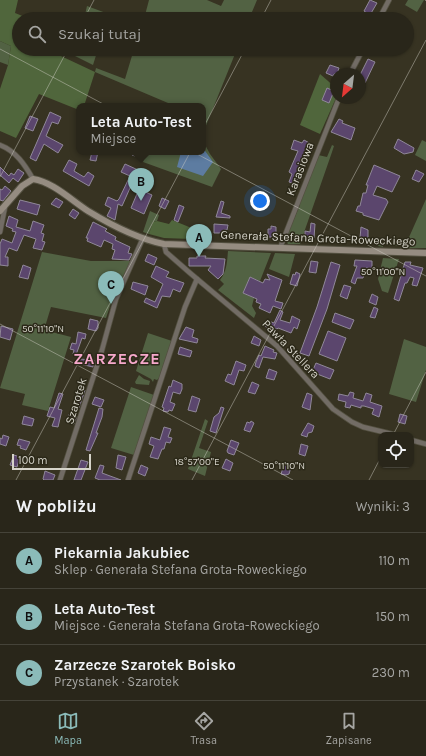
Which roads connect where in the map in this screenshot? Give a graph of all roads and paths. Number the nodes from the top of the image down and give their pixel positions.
1 (389, 0) edge
2 (383, 12) edge
3 (359, 56) edge
4 (353, 68) edge
5 (337, 104) edge
6 (0, 146) edge
7 (33, 179) junction
8 (3, 209) edge
9 (0, 232) edge
10 (143, 238) junction
11 (164, 244) junction
12 (280, 248) junction
13 (426, 253) edge
14 (197, 279) junction
15 (384, 432) edge
16 (414, 441) edge
17 (426, 444) edge
18 (60, 480) edge
19 (128, 480) edge

1 - 2 street
3 - 4 street
5 - 12 street, Karasiowa
6 - 7 street
7 - 8 street
7 - 10 street, Generała Stefana Grota-Roweckiego
8 - 9 street
10 - 11 street, Generała Stefana Grota-Roweckiego
10 - 18 street, Szarotek
11 - 12 street, Generała Stefana Grota-Roweckiego
11 - 14 street, Pawła Stellera
12 - 13 street, Generała Stefana Grota-Roweckiego
14 - 15 street, Pawła Stellera
14 - 19 street
16 - 17 street

